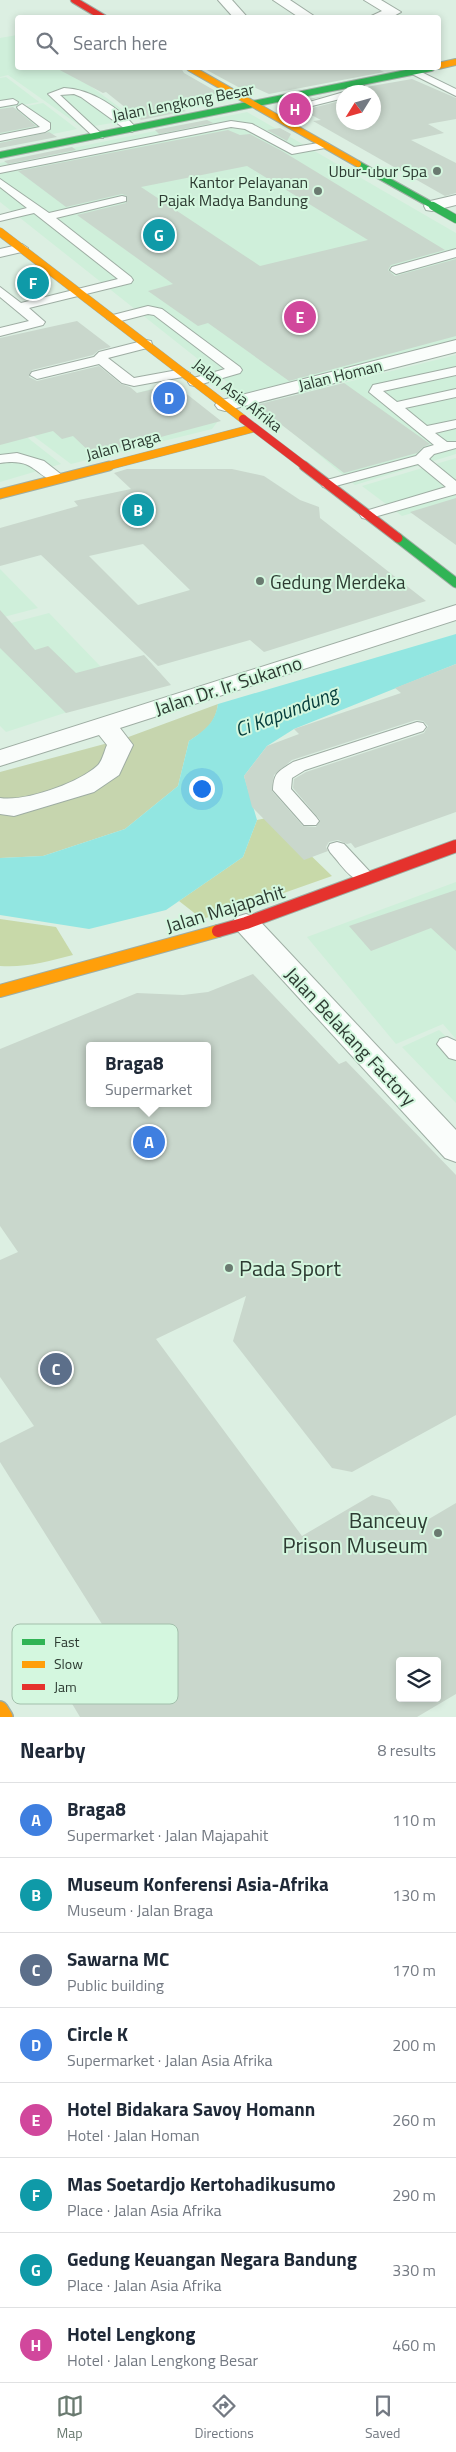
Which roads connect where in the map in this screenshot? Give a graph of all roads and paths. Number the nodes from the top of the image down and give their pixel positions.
1 (74, 0) edge
2 (225, 0) edge
3 (280, 0) edge
4 (371, 0) edge
5 (99, 15) edge
6 (239, 15) edge
7 (306, 15) edge
8 (384, 15) edge
9 (456, 62) edge
10 (441, 65) edge
11 (193, 70) edge
12 (407, 70) edge
13 (412, 70) edge
14 (362, 85) edge
15 (336, 91) edge
16 (456, 93) edge
17 (336, 97) edge
18 (0, 104) edge
19 (254, 105) junction
20 (304, 105) dead end
21 (132, 129) junction
22 (99, 136) junction
23 (0, 138) edge
24 (325, 145) junction
25 (20, 151) junction
26 (0, 155) edge
27 (0, 170) edge
28 (0, 182) edge
29 (122, 199) dead end
30 (456, 200) edge
31 (432, 206) junction
32 (42, 213) junction
33 (0, 218) edge
34 (456, 219) edge
35 (0, 232) edge
36 (22, 248) junction
37 (0, 253) edge
38 (456, 253) edge
39 (396, 270) dead end
40 (0, 291) edge
41 (79, 293) junction
42 (19, 307) junction
43 (113, 319) junction
44 (0, 332) edge
45 (146, 344) junction
46 (456, 346) edge
47 (101, 359) junction
48 (456, 371) edge
49 (183, 373) junction
50 (37, 374) dead end
51 (215, 377) joint
52 (195, 382) junction
53 (456, 393) edge
54 (225, 405) junction
55 (393, 407) junction
56 (456, 424) edge
57 (254, 428) junction
58 (424, 431) junction
59 (450, 445) edge
60 (421, 459) junction
61 (0, 460) edge
62 (60, 478) junction
63 (328, 484) junction
64 (456, 488) edge
65 (0, 494) edge
66 (367, 515) junction
67 (456, 583) edge
68 (456, 612) edge
69 (104, 724) junction
70 (417, 727) dead end
71 (0, 758) edge
72 (0, 806) edge
73 (310, 821) dead end
74 (456, 846) edge
75 (337, 848) dead end
76 (365, 878) junction
77 (246, 922) junction
78 (0, 990) edge
79 (456, 1150) edge
80 (0, 1709) edge
81 (5, 1717) edge

1 - 5 main road
2 - 6 street
3 - 7 street
4 - 8 street
9 - 10 main road
11 - 19 main road
12 - 14 main road, Jalan Lengkong Besar
13 - 16 lane
15 - 19 main road, Jalan Lengkong Besar
17 - 20 lane
18 - 23 lane
19 - 21 main road, Jalan Lengkong Besar
19 - 24 main road
21 - 22 main road, Jalan Lengkong Besar
21 - 22 lane
22 - 25 main road, Jalan Lengkong Besar
23 - 25 lane
24 - 27 lane
24 - 31 main road
25 - 26 main road, Jalan Lengkong Besar
28 - 32 lane
29 - 32 lane
30 - 31 street
31 - 34 main road
32 - 33 lane
32 - 41 lane
35 - 36 main road, Jalan Asia Afrika
36 - 37 lane
36 - 41 main road, Jalan Asia Afrika
38 - 39 lane
40 - 42 lane
41 - 42 lane
41 - 43 main road, Jalan Asia Afrika
42 - 44 lane
43 - 45 main road, Jalan Asia Afrika
43 - 51 lane
45 - 47 lane
45 - 49 main road, Jalan Asia Afrika
46 - 54 street, Jalan Homan
47 - 49 lane
47 - 50 lane
48 - 55 lane
49 - 52 main road, Jalan Asia Afrika
51 - 52 lane
52 - 54 main road, Jalan Asia Afrika
53 - 55 lane
54 - 57 main road, Jalan Asia Afrika
55 - 58 lane
56 - 58 lane
57 - 62 main road, Jalan Braga
57 - 63 main road, Jalan Asia Afrika
58 - 59 lane
59 - 60 lane
60 - 63 lane
60 - 64 lane
61 - 62 lane
62 - 65 main road, Jalan Braga
63 - 66 main road, Jalan Asia Afrika
64 - 66 lane
66 - 67 main road, Jalan Asia Afrika
68 - 69 street, Jalan Dr. Ir. Sukarno
69 - 71 street, Jalan Dr. Ir. Sukarno
69 - 72 street
70 - 73 lane
74 - 76 main road, Jalan Majapahit
75 - 76 lane
76 - 77 main road, Jalan Majapahit
77 - 78 main road, Jalan Majapahit
77 - 79 street, Jalan Belakang Factory
80 - 81 main road

